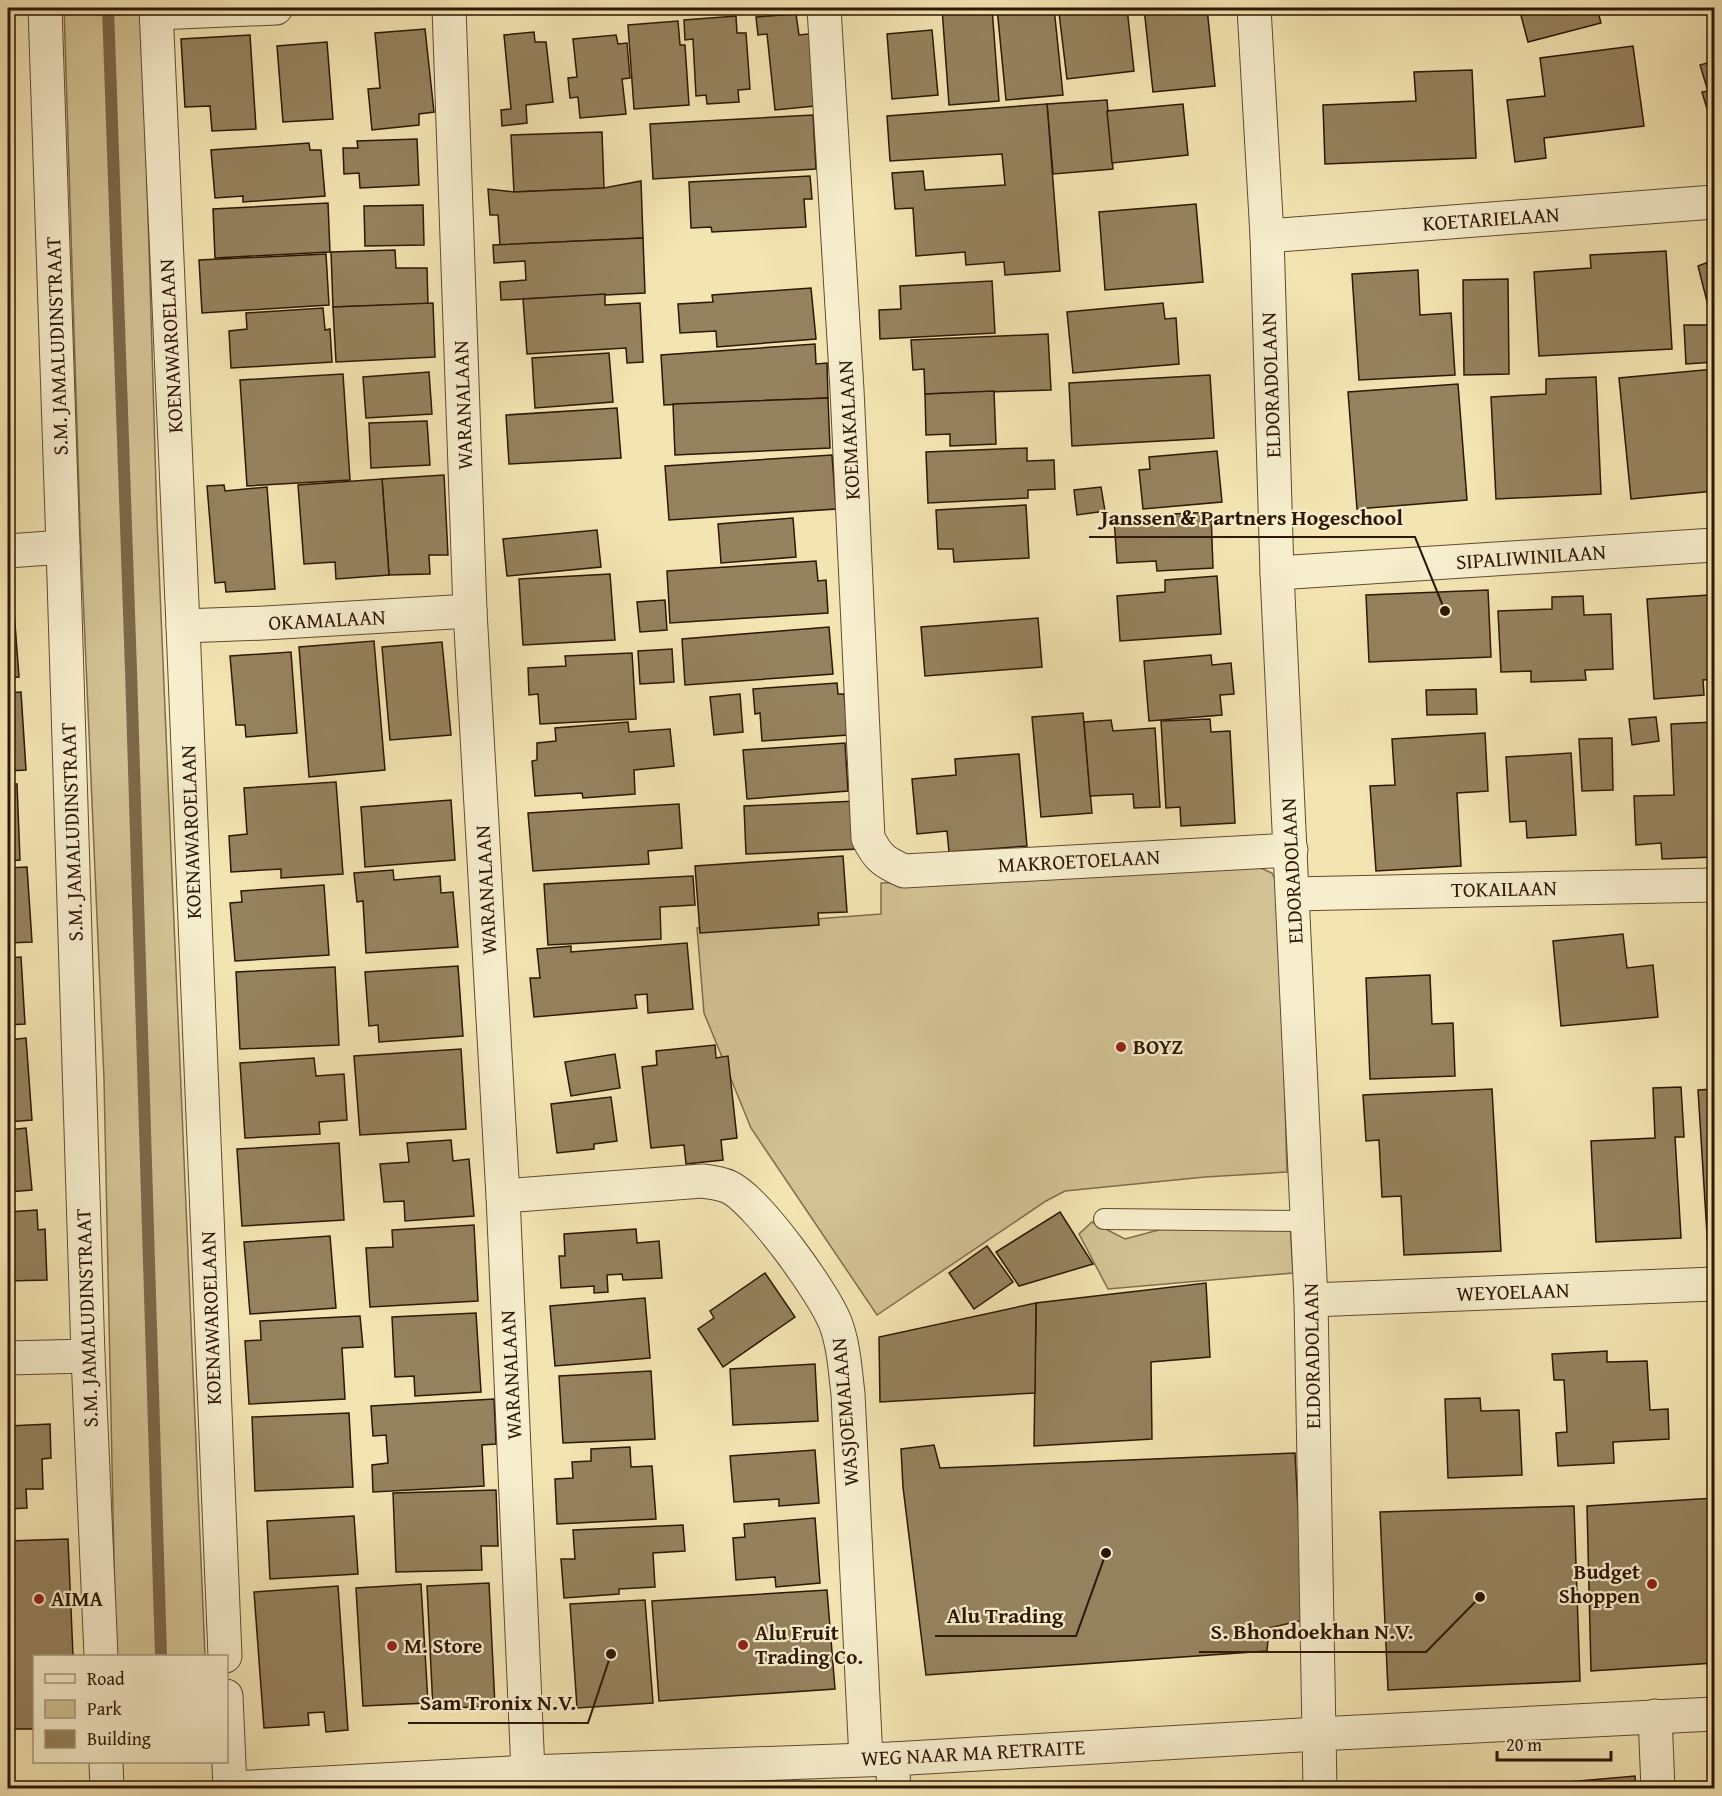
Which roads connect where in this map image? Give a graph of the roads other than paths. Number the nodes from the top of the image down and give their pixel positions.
1 (45, 8) edge
2 (276, 8) edge
3 (449, 8) edge
4 (824, 8) edge
5 (1254, 8) edge
6 (156, 10) edge
7 (1714, 202) edge
8 (1267, 236) junction
9 (1714, 545) edge
10 (63, 547) junction
11 (8, 551) edge
12 (1276, 573) junction
13 (470, 611) junction
14 (183, 626) junction
15 (1291, 850) junction
16 (874, 851) joint
17 (1714, 885) edge
18 (1293, 894) junction
19 (503, 1196) junction
20 (1104, 1219) dead end
21 (1307, 1221) junction
22 (1714, 1284) edge
23 (1311, 1300) junction
24 (88, 1356) junction
25 (8, 1358) edge
26 (101, 1655) edge
27 (225, 1655) edge
28 (1714, 1714) edge
29 (1655, 1716) junction
30 (228, 1733) edge
31 (1318, 1734) junction
32 (106, 1763) edge
33 (884, 1769) edge
34 (528, 1772) junction
35 (490, 1781) edge
36 (107, 1788) edge
37 (231, 1788) edge
38 (1320, 1788) edge
39 (1658, 1788) edge

1 - 10 street, S.M. JAMALUDINSTRAAT
2 - 6 street
3 - 13 street, WARANALAAN
4 - 16 street, KOEMAKALAAN
5 - 8 street, ELDORADOLAAN
6 - 14 street, KOENAWAROELAAN
7 - 8 street, KOETARIELAAN
8 - 12 street, ELDORADOLAAN
9 - 12 street, SIPALIWINILAAN
10 - 11 street
10 - 24 street, S.M. JAMALUDINSTRAAT
12 - 15 street, ELDORADOLAAN
13 - 14 street, OKAMALAAN
13 - 19 street, WARANALAAN
14 - 27 street, KOENAWAROELAAN
15 - 16 street, MAKROETOELAAN
15 - 18 street, ELDORADOLAAN
17 - 18 street, TOKAILAAN
18 - 21 street, ELDORADOLAAN
19 - 33 street, WASJOEMALAAN
19 - 34 street, WARANALAAN
20 - 21 lane
21 - 23 street, ELDORADOLAAN
22 - 23 street, WEYOELAAN
23 - 31 street, ELDORADOLAAN
24 - 25 street
24 - 26 street, S.M. JAMALUDINSTRAAT
28 - 29 street, WEG NAAR MA RETRAITE
29 - 31 street, WEG NAAR MA RETRAITE
29 - 39 street
30 - 37 street
31 - 33 street, WEG NAAR MA RETRAITE
31 - 38 street, ELDORADOLAAN
32 - 36 street
33 - 34 street, WEG NAAR MA RETRAITE
34 - 35 street, WEG NAAR MA RETRAITE
35 - 37 street, WEG NAAR MA RETRAITE

